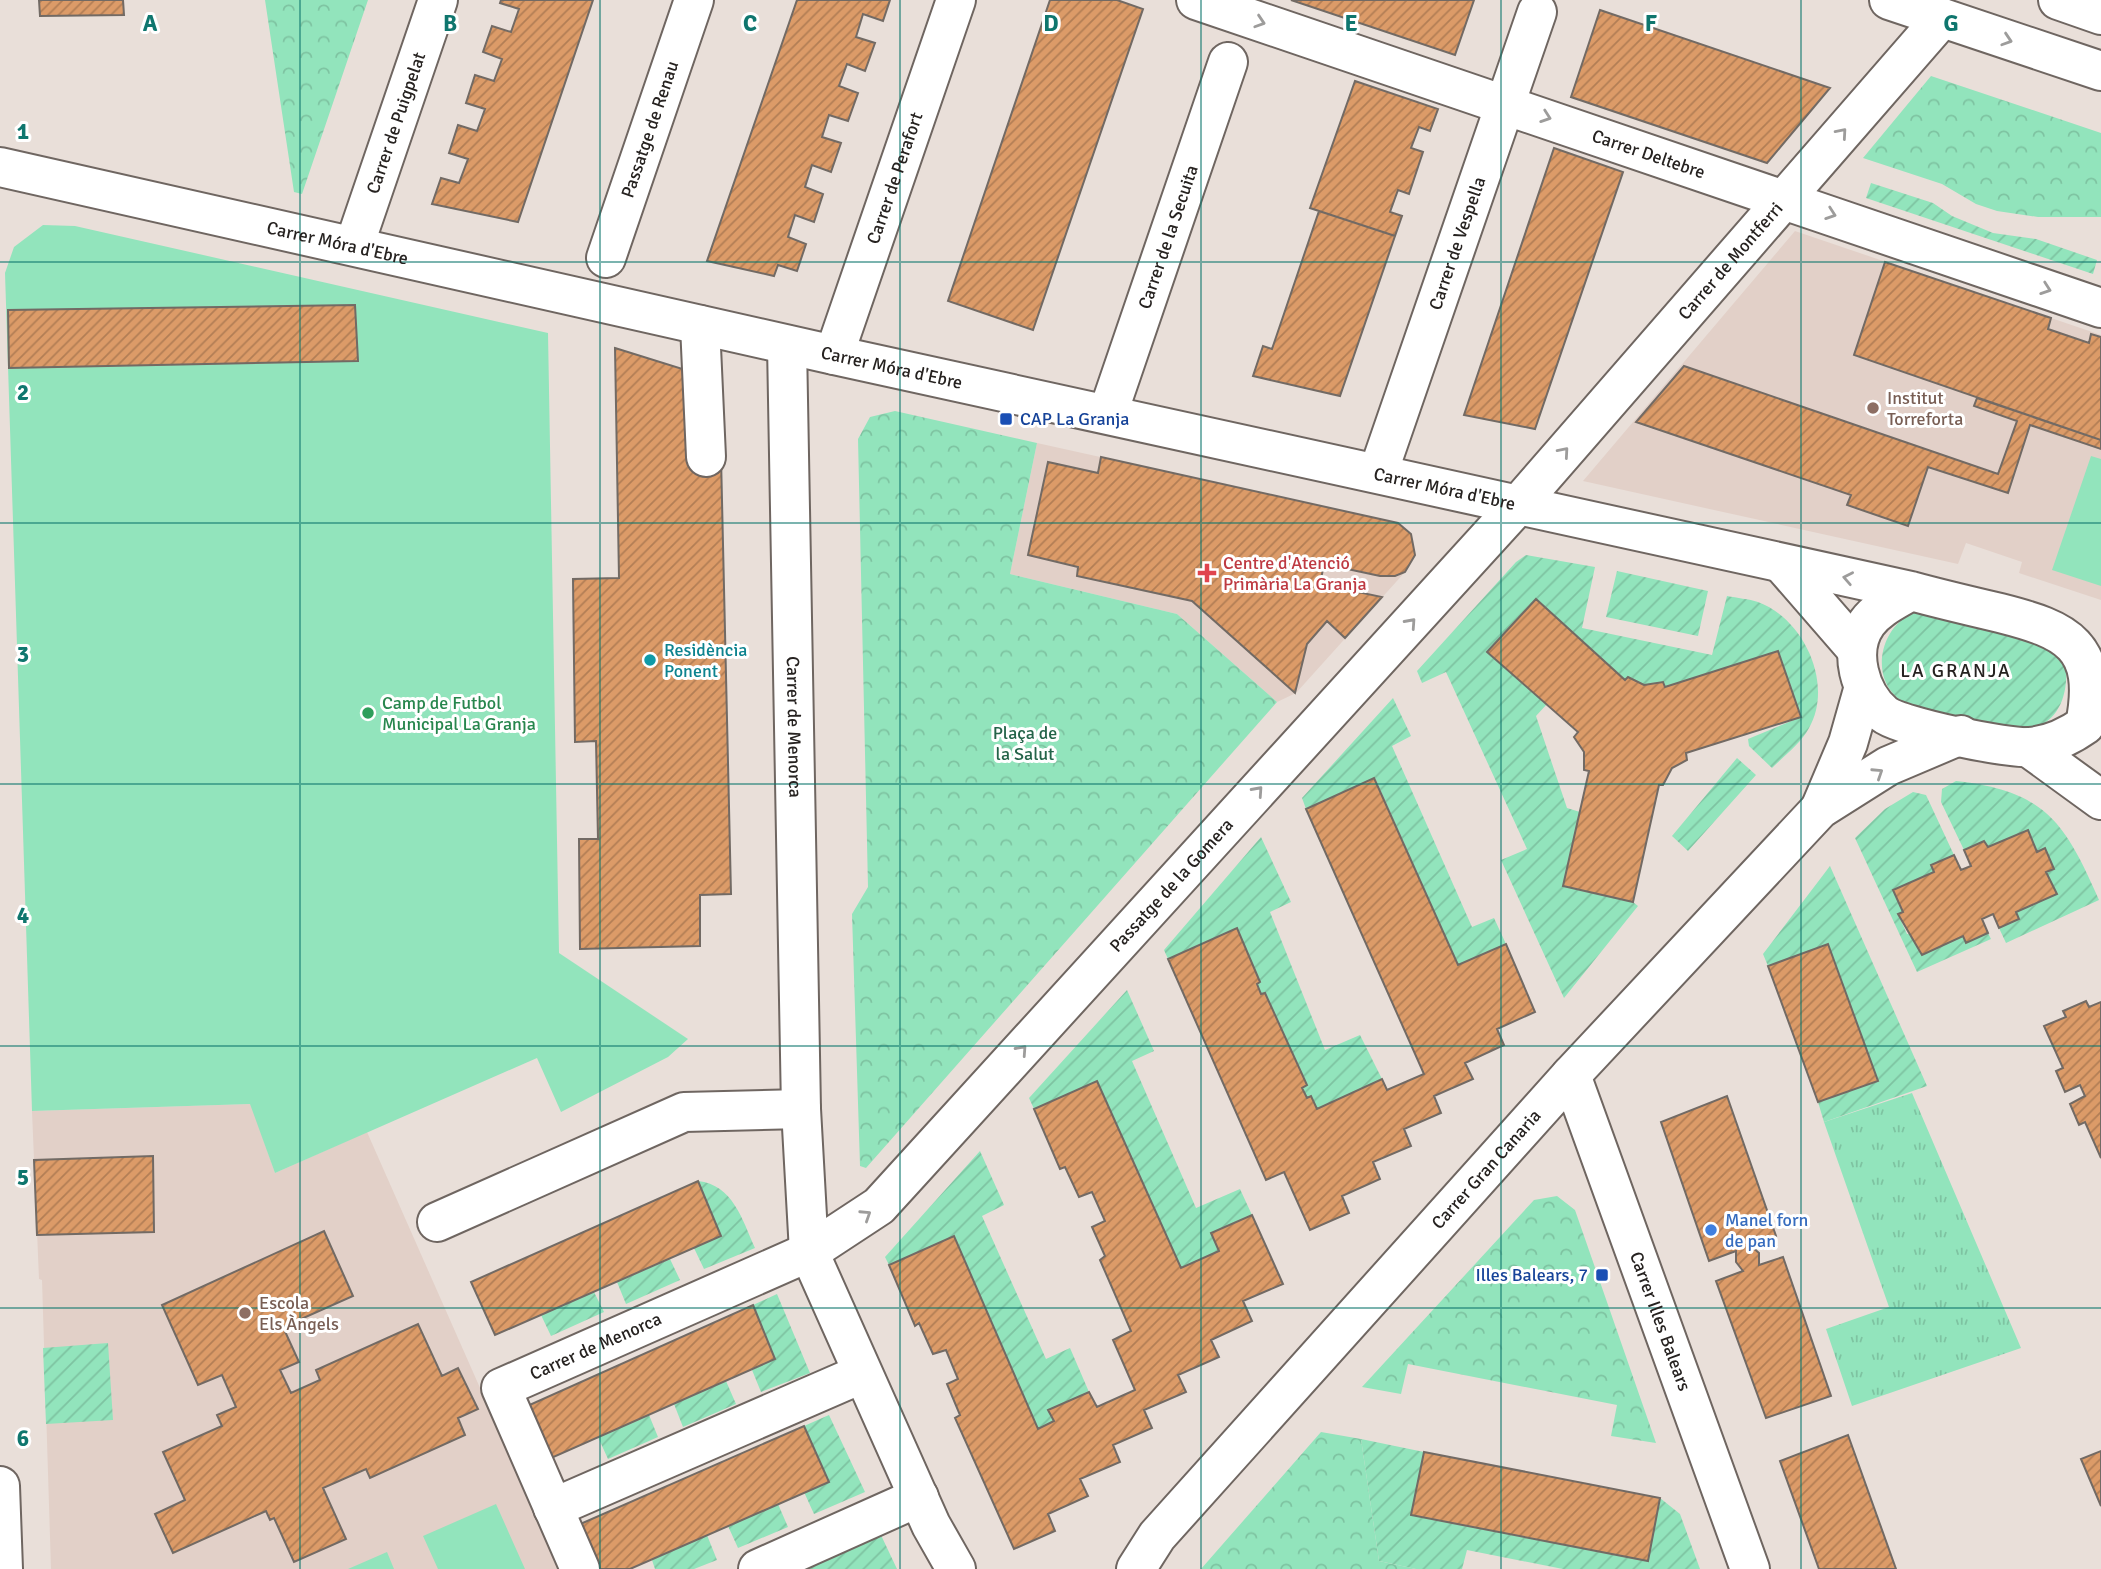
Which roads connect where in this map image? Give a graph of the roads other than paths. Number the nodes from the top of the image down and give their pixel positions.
1 (438, 0) edge
2 (694, 0) edge
3 (956, 0) edge
4 (1196, 0) edge
5 (1889, 0) edge
6 (2058, 0) edge
7 (1537, 12) dead end
8 (2101, 15) edge
9 (1942, 18) junction
10 (1228, 62) dead end
11 (2101, 71) edge
12 (1505, 103) junction
13 (0, 167) edge
14 (1785, 198) junction
15 (354, 246) junction
16 (606, 258) dead end
17 (2101, 308) edge
18 (701, 325) junction
19 (787, 345) junction
20 (834, 355) junction
21 (1108, 414) junction
22 (706, 457) dead end
23 (1378, 473) junction
24 (1519, 504) junction
25 (1784, 566) junction
26 (1911, 591) junction
27 (2090, 648) edge
28 (1857, 650) junction
29 (1863, 690) junction
30 (2092, 714) edge
31 (1961, 735) junction
32 (2028, 747) junction
33 (2101, 800) edge
34 (1820, 809) junction
35 (1571, 1075) junction
36 (801, 1109) junction
37 (437, 1222) dead end
38 (809, 1252) junction
39 (861, 1374) junction
40 (0, 1486) edge
41 (553, 1508) junction
42 (925, 1511) junction
43 (1157, 1536) junction
44 (3, 1569) edge
45 (580, 1569) edge
46 (758, 1569) edge
47 (939, 1569) edge
48 (957, 1569) edge
49 (1113, 1569) edge
50 (1136, 1569) edge
51 (1751, 1569) edge

1 - 15 main road, Carrer de Puigpelat
2 - 16 main road, Passatge de Renau
3 - 20 main road, Carrer de Perafort
4 -> 12 main road, Carrer Deltebre
5 - 9 main road
6 - 8 main road
7 - 12 main road, Carrer de Vespella
9 -> 11 main road
14 -> 9 main road, Carrer de Montferri
10 - 21 main road, Carrer de la Secuita
12 -> 14 main road, Carrer Deltebre
12 - 23 main road, Carrer de Vespella
13 - 15 main road, Carrer Móra d'Ebre
14 -> 17 main road, Carrer Deltebre
24 -> 14 main road, Carrer de Montferri
15 - 18 main road, Carrer Móra d'Ebre
18 - 19 main road, Carrer Móra d'Ebre
18 - 22 main road
19 - 20 main road, Carrer Móra d'Ebre
19 - 36 main road, Carrer de Menorca
20 - 21 main road, Carrer Móra d'Ebre
21 - 23 main road, Carrer Móra d'Ebre
23 - 24 main road, Carrer Móra d'Ebre
24 - 25 main road, Carrer Móra d'Ebre
38 -> 24 main road, Passatge de la Gomera
26 -> 25 main road, Carrer Móra d'Ebre
25 - 28 main road
26 - 27 main road, Carrer Móra d'Ebre
26 - 28 main road
27 - 30 main road
28 - 29 main road
29 - 31 main road
29 - 34 main road, Carrer Gran Canaria
30 - 32 main road
30 - 33 main road
31 - 32 main road
34 -> 31 main road, Carrer Gran Canaria
32 - 33 main road
34 - 35 main road, Carrer Gran Canaria
35 - 43 main road, Carrer Gran Canaria
35 - 51 main road, Carrer Illes Balears
36 - 37 main road
36 - 38 main road, Carrer de Menorca
38 - 39 main road, Carrer de Menorca
38 - 41 main road, Carrer de Menorca
39 - 41 main road
39 - 42 main road, Carrer de Menorca
40 - 44 main road
41 - 45 main road, Carrer de Menorca
42 - 46 main road
42 - 47 main road, Carrer de Menorca
42 - 48 main road, Carrer de Menorca
43 - 49 main road, Carrer Gran Canaria
43 - 50 main road, Carrer Gran Canaria

